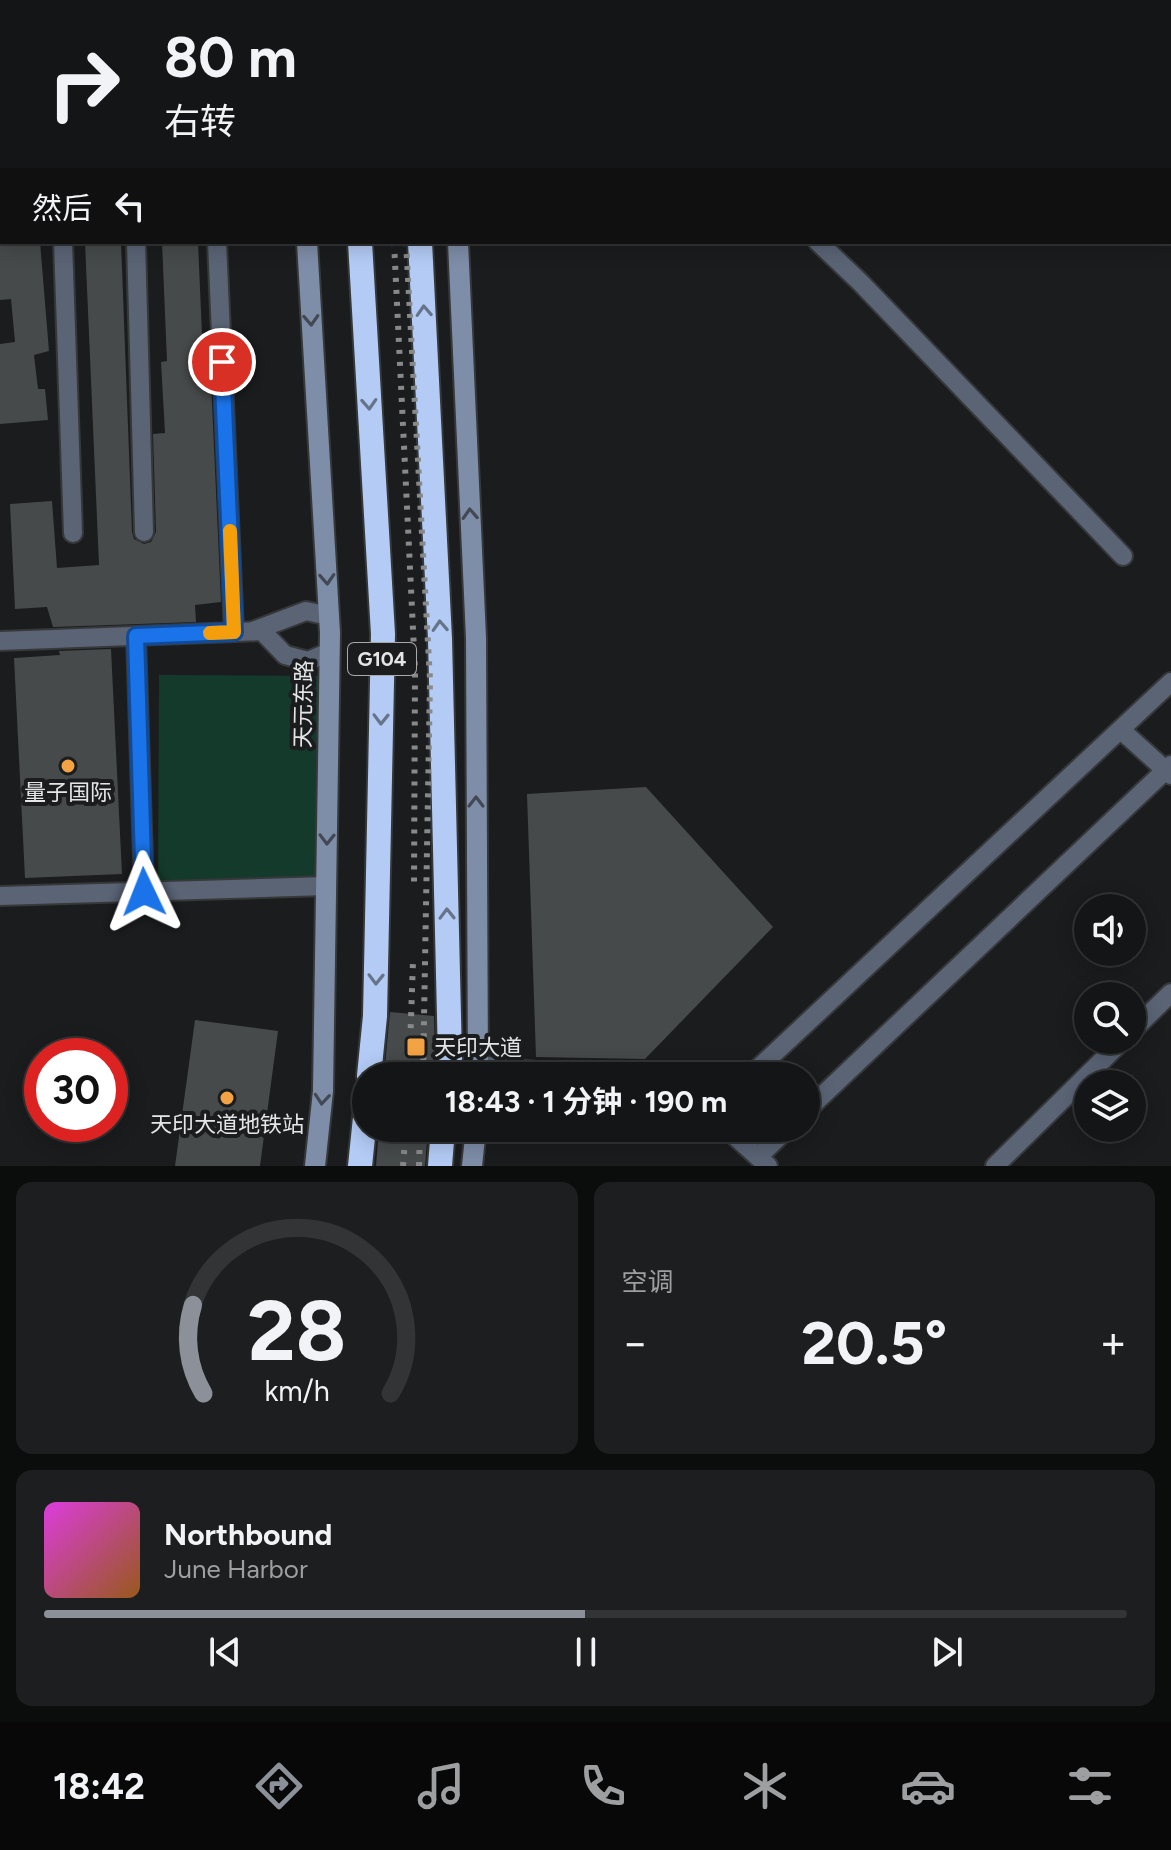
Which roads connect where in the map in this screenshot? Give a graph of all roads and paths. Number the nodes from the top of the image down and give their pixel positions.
1 (63, 244) edge
2 (136, 244) edge
3 (217, 244) edge
4 (307, 244) edge
5 (360, 244) edge
6 (420, 244) edge
7 (458, 244) edge
8 (820, 244) edge
9 (144, 532) dead end
10 (73, 533) dead end
11 (1123, 556) dead end
12 (329, 616) junction
13 (244, 631) junction
14 (136, 636) junction
15 (0, 641) edge
16 (329, 652) junction
17 (1171, 682) edge
18 (1121, 730) junction
19 (1169, 770) edge
20 (326, 886) junction
21 (144, 892) junction
22 (0, 896) edge
23 (1171, 993) edge
24 (1146, 1017) edge
25 (1109, 1054) edge
26 (370, 1062) edge
27 (450, 1062) edge
28 (478, 1062) edge
29 (765, 1062) edge
30 (820, 1098) edge
31 (362, 1142) edge
32 (442, 1142) edge
33 (475, 1142) edge
34 (742, 1142) edge
35 (777, 1142) edge
36 (763, 1161) edge
37 (315, 1166) edge
38 (360, 1166) edge
39 (440, 1166) edge
40 (472, 1166) edge
41 (995, 1166) edge

1 - 10 street
2 - 9 street
3 - 13 street
4 -> 12 street, 天元东路
5 -> 26 highway, G104
27 -> 6 highway, G104
28 -> 7 street
8 - 11 street
12 - 13 street
12 - 16 street, 天元东路
13 - 14 street
13 - 16 street
14 - 15 street
14 - 21 street
16 -> 20 street, 天元东路
17 - 18 street
18 - 19 street
18 - 29 street
19 - 30 street
20 - 21 street
20 -> 37 street, 天元东路
21 - 22 street
23 - 24 street
25 - 41 street
31 - 38 highway
32 - 39 highway
33 - 40 street
34 - 36 street
35 - 36 street

